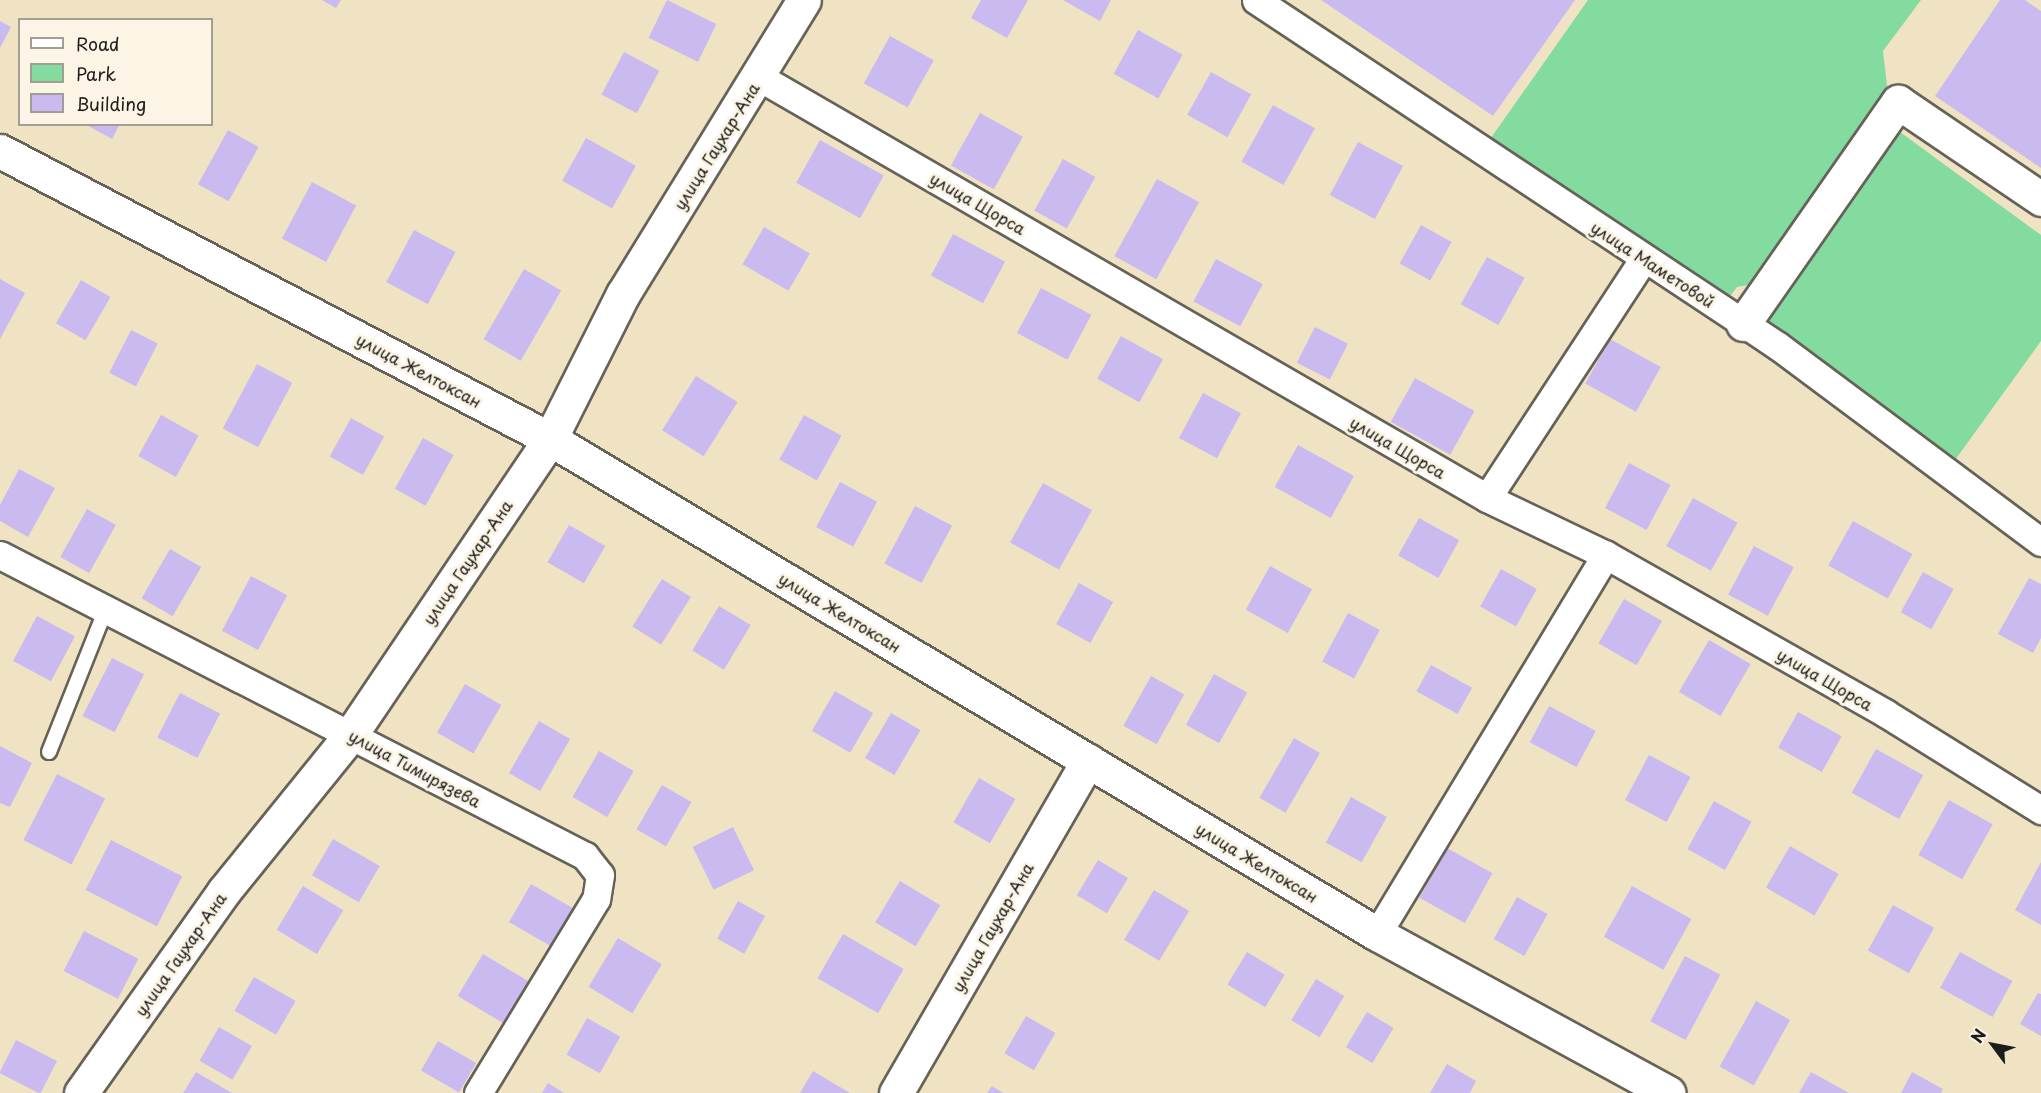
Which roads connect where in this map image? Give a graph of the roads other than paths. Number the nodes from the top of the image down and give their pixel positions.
1 (804, 0) edge
2 (1256, 0) edge
3 (759, 77) junction
4 (0, 151) edge
5 (2041, 199) edge
6 (1644, 258) junction
7 (1743, 324) junction
8 (550, 439) junction
9 (1487, 498) junction
10 (2041, 542) edge
11 (0, 555) edge
12 (1606, 555) junction
13 (106, 609) junction
14 (351, 734) junction
15 (49, 752) dead end
16 (1088, 761) junction
17 (2041, 810) edge
18 (1377, 934) junction
19 (81, 1093) edge
20 (478, 1093) edge
21 (896, 1093) edge
22 (1669, 1093) edge

1 - 3 street, улица Гаухар-Ана
2 - 6 street, улица Маметовой
3 - 8 street, улица Гаухар-Ана
3 - 9 street, улица Щорса
4 - 8 street, улица Желтоксан
5 - 7 street
6 - 7 street, улица Маметовой
6 - 9 street
7 - 10 street, улица Маметовой
8 - 14 street, улица Гаухар-Ана
8 - 16 street, улица Желтоксан
9 - 12 street, улица Щорса
11 - 13 street, улица Тимирязева
12 - 17 street, улица Щорса
12 - 18 street
13 - 14 street, улица Тимирязева
13 - 15 lane
14 - 19 street, улица Гаухар-Ана
14 - 20 street, улица Тимирязева
16 - 18 street, улица Желтоксан
16 - 21 street, улица Гаухар-Ана
18 - 22 street, улица Желтоксан

